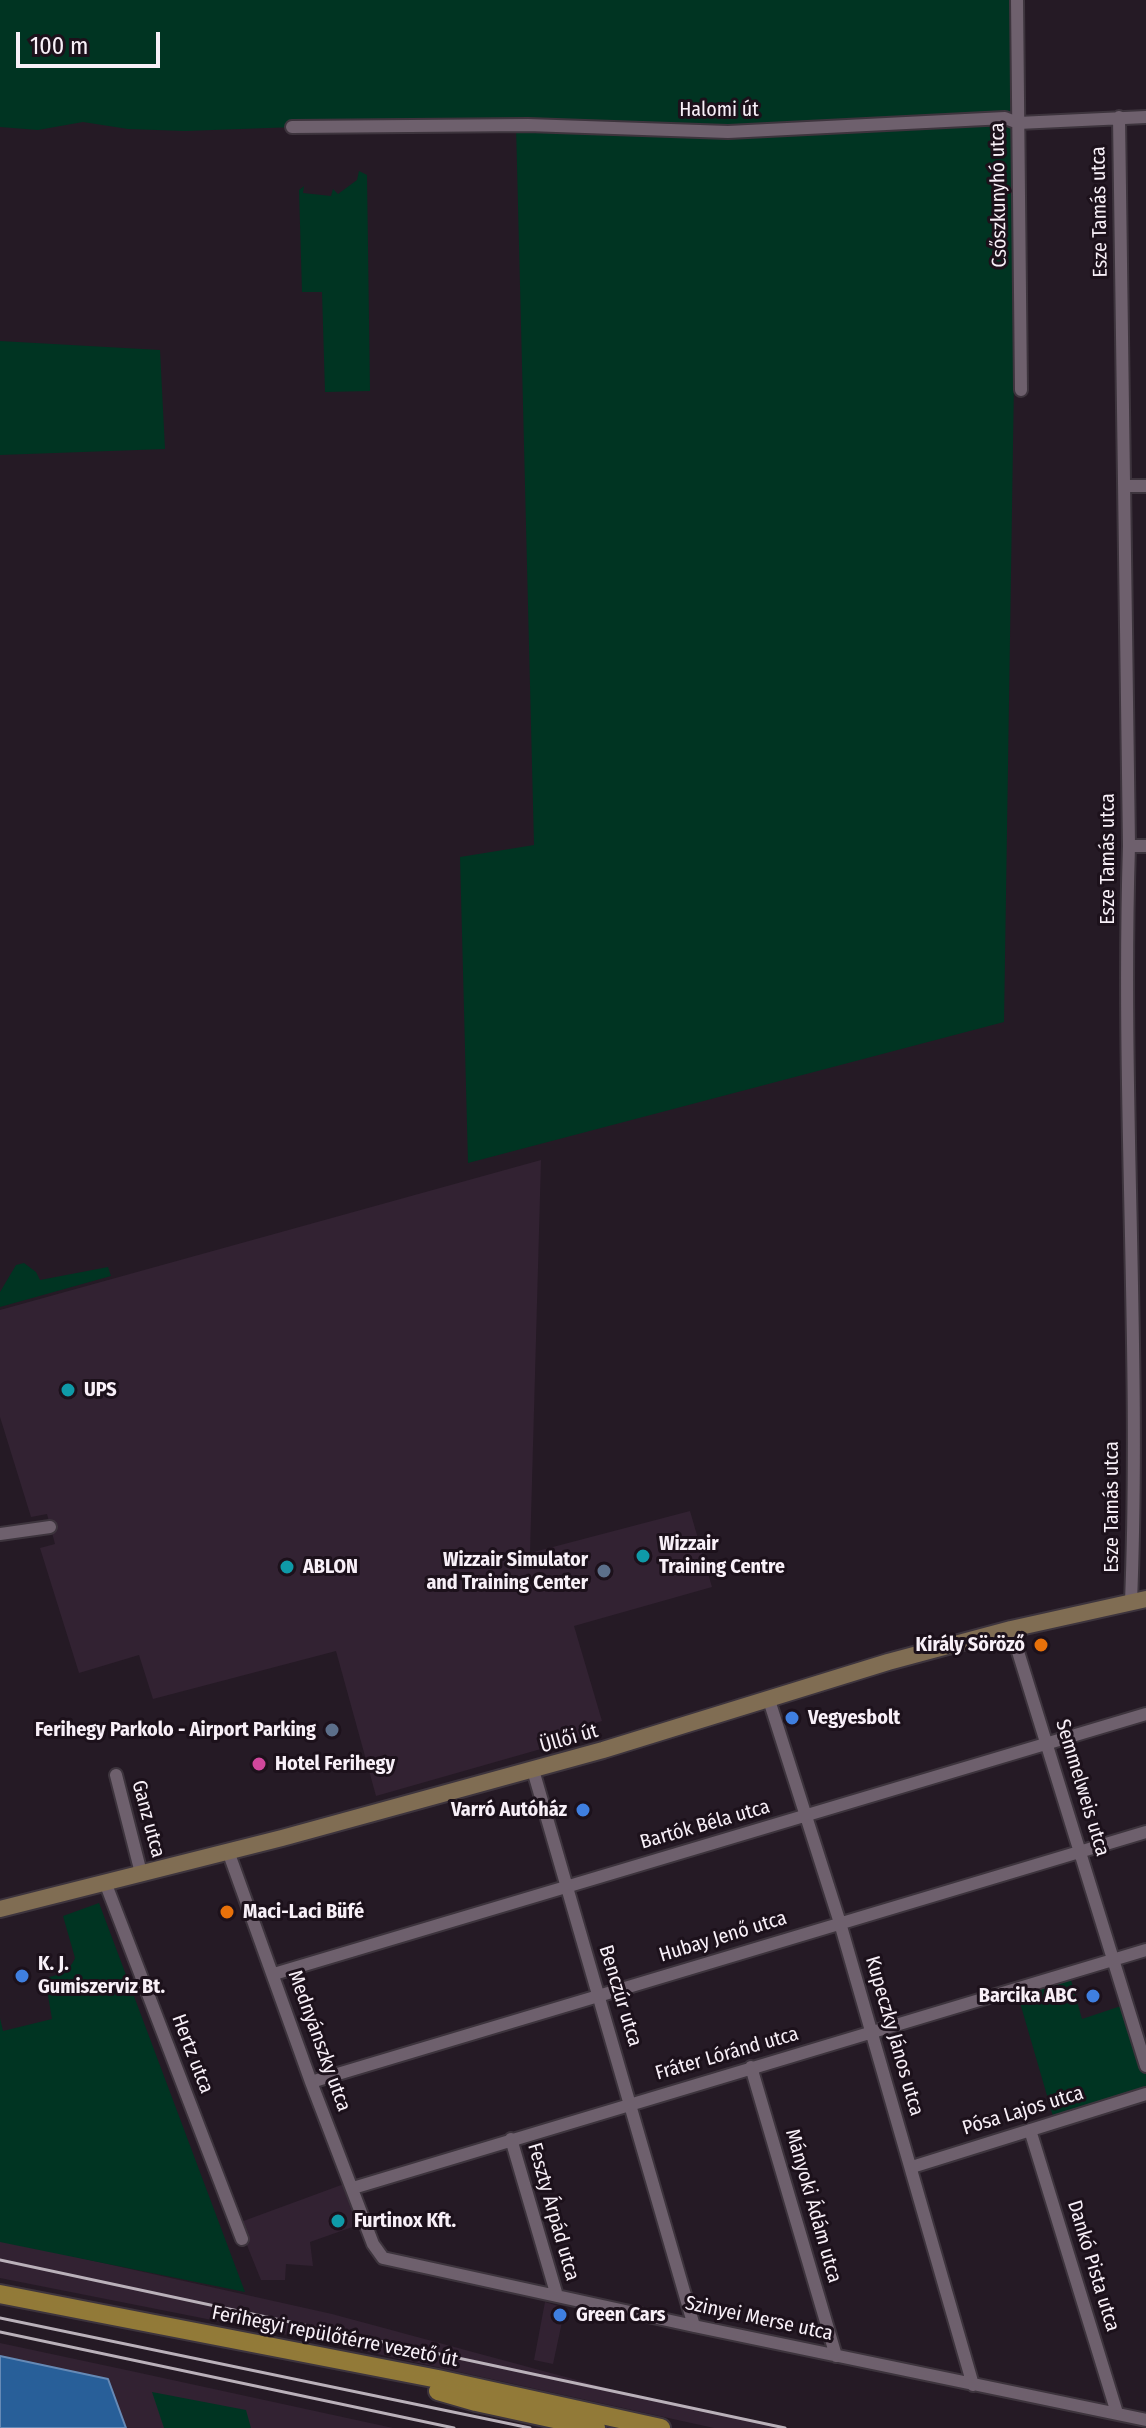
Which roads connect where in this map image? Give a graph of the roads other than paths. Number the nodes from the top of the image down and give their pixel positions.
1 (1017, 0) edge
2 (1119, 117) junction
3 (1146, 117) edge
4 (1018, 123) junction
5 (292, 127) dead end
6 (1021, 390) dead end
7 (1124, 486) junction
8 (1146, 486) edge
9 (1129, 846) junction
10 (1146, 846) edge
11 (1131, 1195) junction
12 (1146, 1195) edge
13 (50, 1527) dead end
14 (0, 1534) edge
15 (1139, 1601) edge
16 (1011, 1629) junction
17 (769, 1700) junction
18 (1146, 1714) edge
19 (1047, 1744) junction
20 (533, 1770) junction
21 (116, 1775) dead end
22 (806, 1817) junction
23 (1146, 1832) edge
24 (228, 1851) junction
25 (1080, 1851) junction
26 (141, 1873) junction
27 (105, 1882) junction
28 (566, 1886) junction
29 (0, 1909) edge
30 (840, 1923) junction
31 (1146, 1950) edge
32 (1113, 1959) junction
33 (274, 1974) junction
34 (599, 1995) junction
35 (872, 2033) junction
36 (1145, 2058) edge
37 (751, 2067) junction
38 (311, 2082) junction
39 (1146, 2094) edge
40 (631, 2103) junction
41 (1030, 2130) junction
42 (511, 2139) junction
43 (912, 2167) junction
44 (353, 2188) junction
45 (242, 2239) dead end
46 (373, 2244) joint
47 (0, 2294) edge
48 (557, 2296) junction
49 (0, 2305) edge
50 (694, 2326) junction
51 (836, 2356) junction
52 (973, 2385) junction
53 (1117, 2413) junction
54 (1146, 2420) edge
55 (596, 2428) edge
56 (661, 2428) edge

1 - 4 street, Csőszkunyhó utca
2 - 3 street, Halomi út
2 - 4 street, Halomi út
2 - 7 street, Esze Tamás utca
4 - 5 street, Halomi út
4 - 6 street, Csőszkunyhó utca
7 - 8 street
7 - 9 street, Esze Tamás utca
9 - 10 street
9 - 11 street, Esze Tamás utca
11 - 12 street
11 - 15 street, Esze Tamás utca
13 - 14 street
15 - 16 main road, Üllői út
16 - 17 main road, Üllői út
16 - 19 street, Semmelweis utca
17 - 20 main road, Üllői út
17 - 22 street, Kupeczky János utca
18 - 19 street, Bartók Béla utca
19 - 22 street, Bartók Béla utca
19 - 25 street, Semmelweis utca
20 - 24 main road, Üllői út
20 - 28 street, Benczúr utca
21 - 26 street, Ganz utca
22 - 28 street, Bartók Béla utca
22 - 30 street, Kupeczky János utca
23 - 25 street, Hubay Jenő utca
24 - 26 main road, Üllői út
24 - 33 street, Mednyánszky utca
25 - 30 street, Hubay Jenő utca
25 - 32 street, Semmelweis utca
26 - 27 main road, Üllői út
27 - 29 main road, Üllői út
27 - 45 street, Hertz utca
28 - 33 street, Bartók Béla utca
28 - 34 street, Benczúr utca
30 - 34 street, Hubay Jenő utca
30 - 35 street, Kupeczky János utca
31 - 32 street, Fráter Lóránd utca
32 - 35 street, Fráter Lóránd utca
32 - 36 street, Semmelweis utca
33 - 38 street, Mednyánszky utca
34 - 38 street, Hubay Jenő utca
34 - 40 street, Benczúr utca
35 - 37 street, Fráter Lóránd utca
35 - 43 street, Kupeczky János utca
37 - 40 street, Fráter Lóránd utca
37 - 51 street, Mányoki Ádám utca
38 - 44 street, Mednyánszky utca
39 - 41 street, Pósa Lajos utca
40 - 42 street, Fráter Lóránd utca
40 - 50 street, Benczúr utca
41 - 43 street, Pósa Lajos utca
41 - 53 street, Dankó Pista utca
42 - 44 street, Fráter Lóránd utca
42 - 48 street, Feszty Árpád utca
43 - 52 street, Kupeczky János utca
44 - 46 street, Mednyánszky utca
46 - 48 street, Szinyei Merse utca
47 - 56 main road, Ferihegyi repülőtérre vezető út
48 - 50 street, Szinyei Merse utca
49 - 55 main road, Ferihegyi repülőtérre vezető út
50 - 51 street, Szinyei Merse utca
51 - 52 street, Szinyei Merse utca
52 - 53 street, Szinyei Merse utca
53 - 54 street, Szinyei Merse utca

